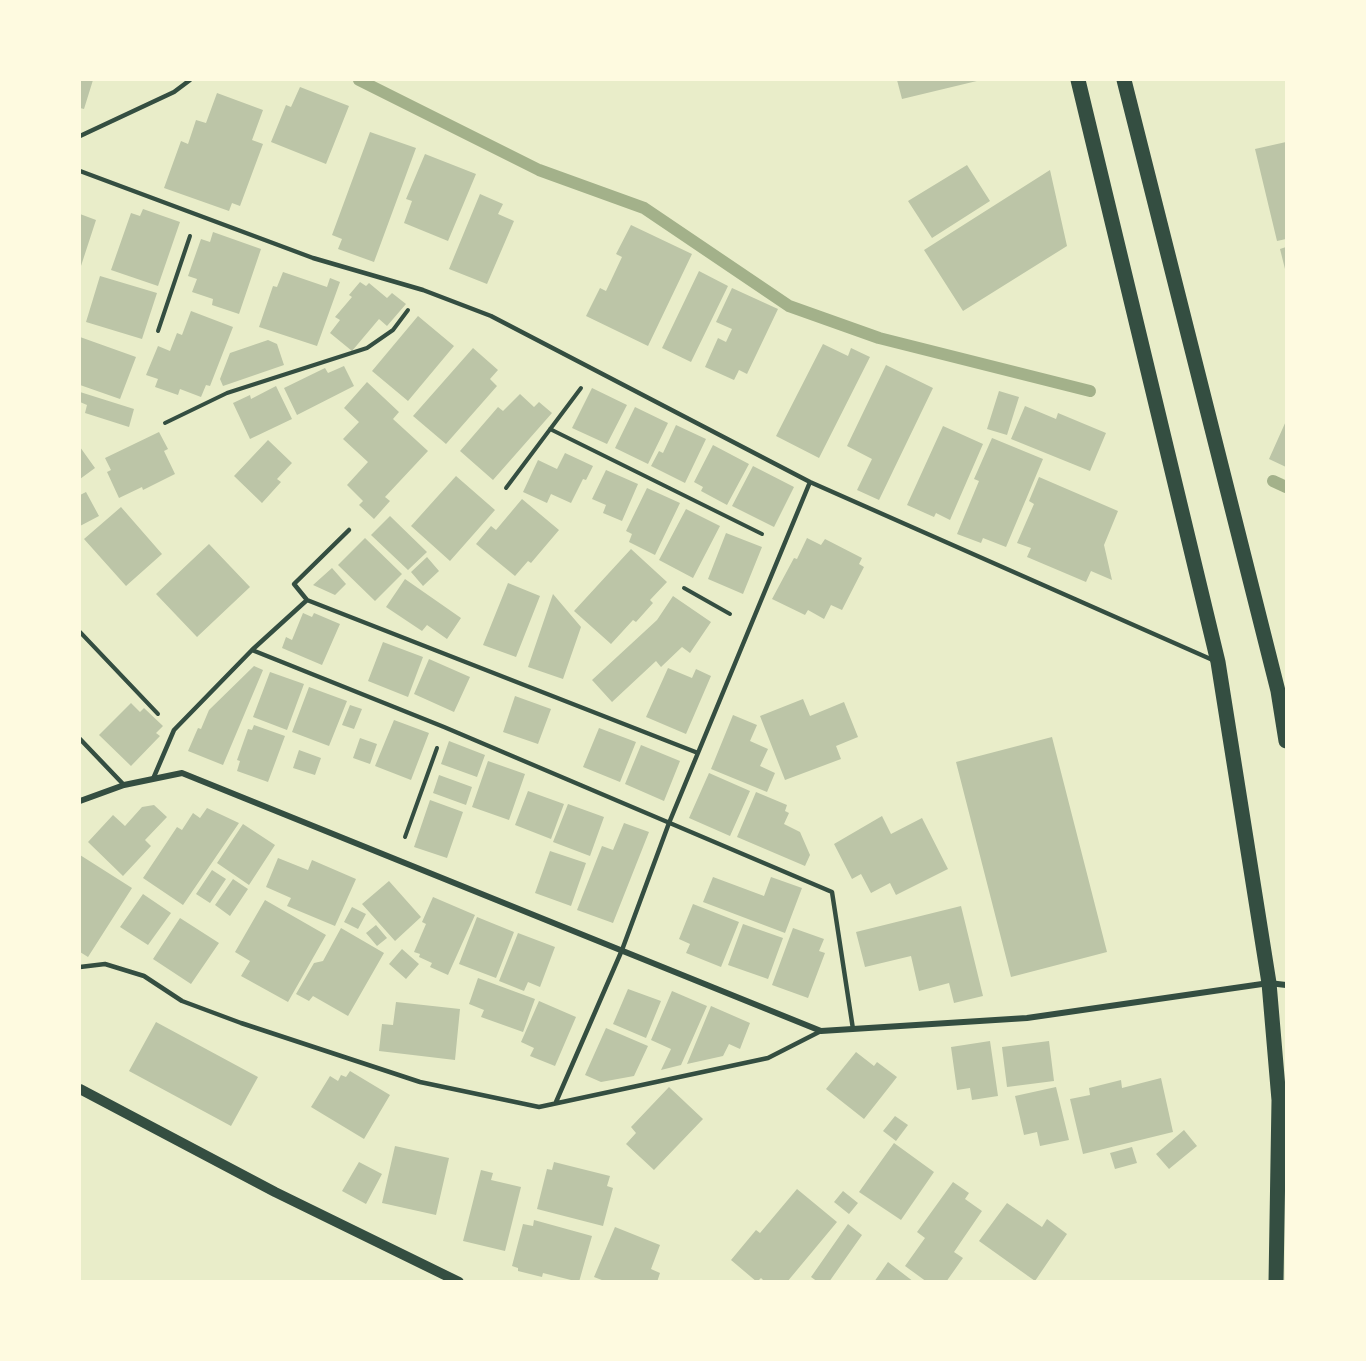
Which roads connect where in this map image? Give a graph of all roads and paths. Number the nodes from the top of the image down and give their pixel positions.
1 (190, 80) edge
2 (1078, 80) edge
3 (1124, 80) edge
4 (80, 136) edge
5 (80, 171) edge
6 (197, 215) junction
7 (423, 290) junction
8 (158, 331) dead end
9 (595, 370) junction
10 (165, 423) dead end
11 (550, 429) junction
12 (810, 482) junction
13 (506, 488) dead end
14 (349, 530) dead end
15 (784, 545) junction
16 (684, 588) dead end
17 (307, 600) junction
18 (751, 626) junction
19 (80, 632) edge
20 (252, 650) junction
21 (1218, 662) junction
22 (1282, 692) edge
23 (444, 728) junction
24 (174, 730) junction
25 (80, 739) edge
26 (1287, 741) edge
27 (699, 753) junction
28 (153, 779) junction
29 (124, 785) junction
30 (80, 801) edge
31 (669, 823) junction
32 (397, 859) junction
33 (622, 950) junction
34 (80, 967) edge
35 (1269, 983) junction
36 (1287, 985) edge
37 (854, 1029) junction
38 (821, 1031) junction
39 (80, 1089) edge
40 (556, 1102) junction
41 (459, 1281) edge
42 (1276, 1281) edge

1 - 4 lane
2 - 21 main road
3 - 22 main road
5 - 6 lane
6 - 7 lane
6 - 8 path
7 - 9 lane
7 - 10 path
9 - 11 path
9 - 12 lane
11 - 13 path
11 - 15 path
12 - 15 lane
12 - 21 lane
14 - 17 lane
15 - 18 lane
16 - 18 path
17 - 20 lane
17 - 27 lane
18 - 27 lane
19 - 24 path
20 - 23 lane
20 - 24 lane
21 - 35 main road
22 - 26 main road
23 - 31 lane
23 - 32 path
24 - 28 lane
25 - 29 lane
27 - 31 lane
28 - 29 street
28 - 32 street
29 - 30 street
31 - 33 lane
31 - 37 lane
32 - 33 street
33 - 38 street
33 - 40 lane
34 - 40 lane
35 - 36 street
35 - 37 street
35 - 42 main road
37 - 38 street
38 - 40 lane
39 - 41 street

